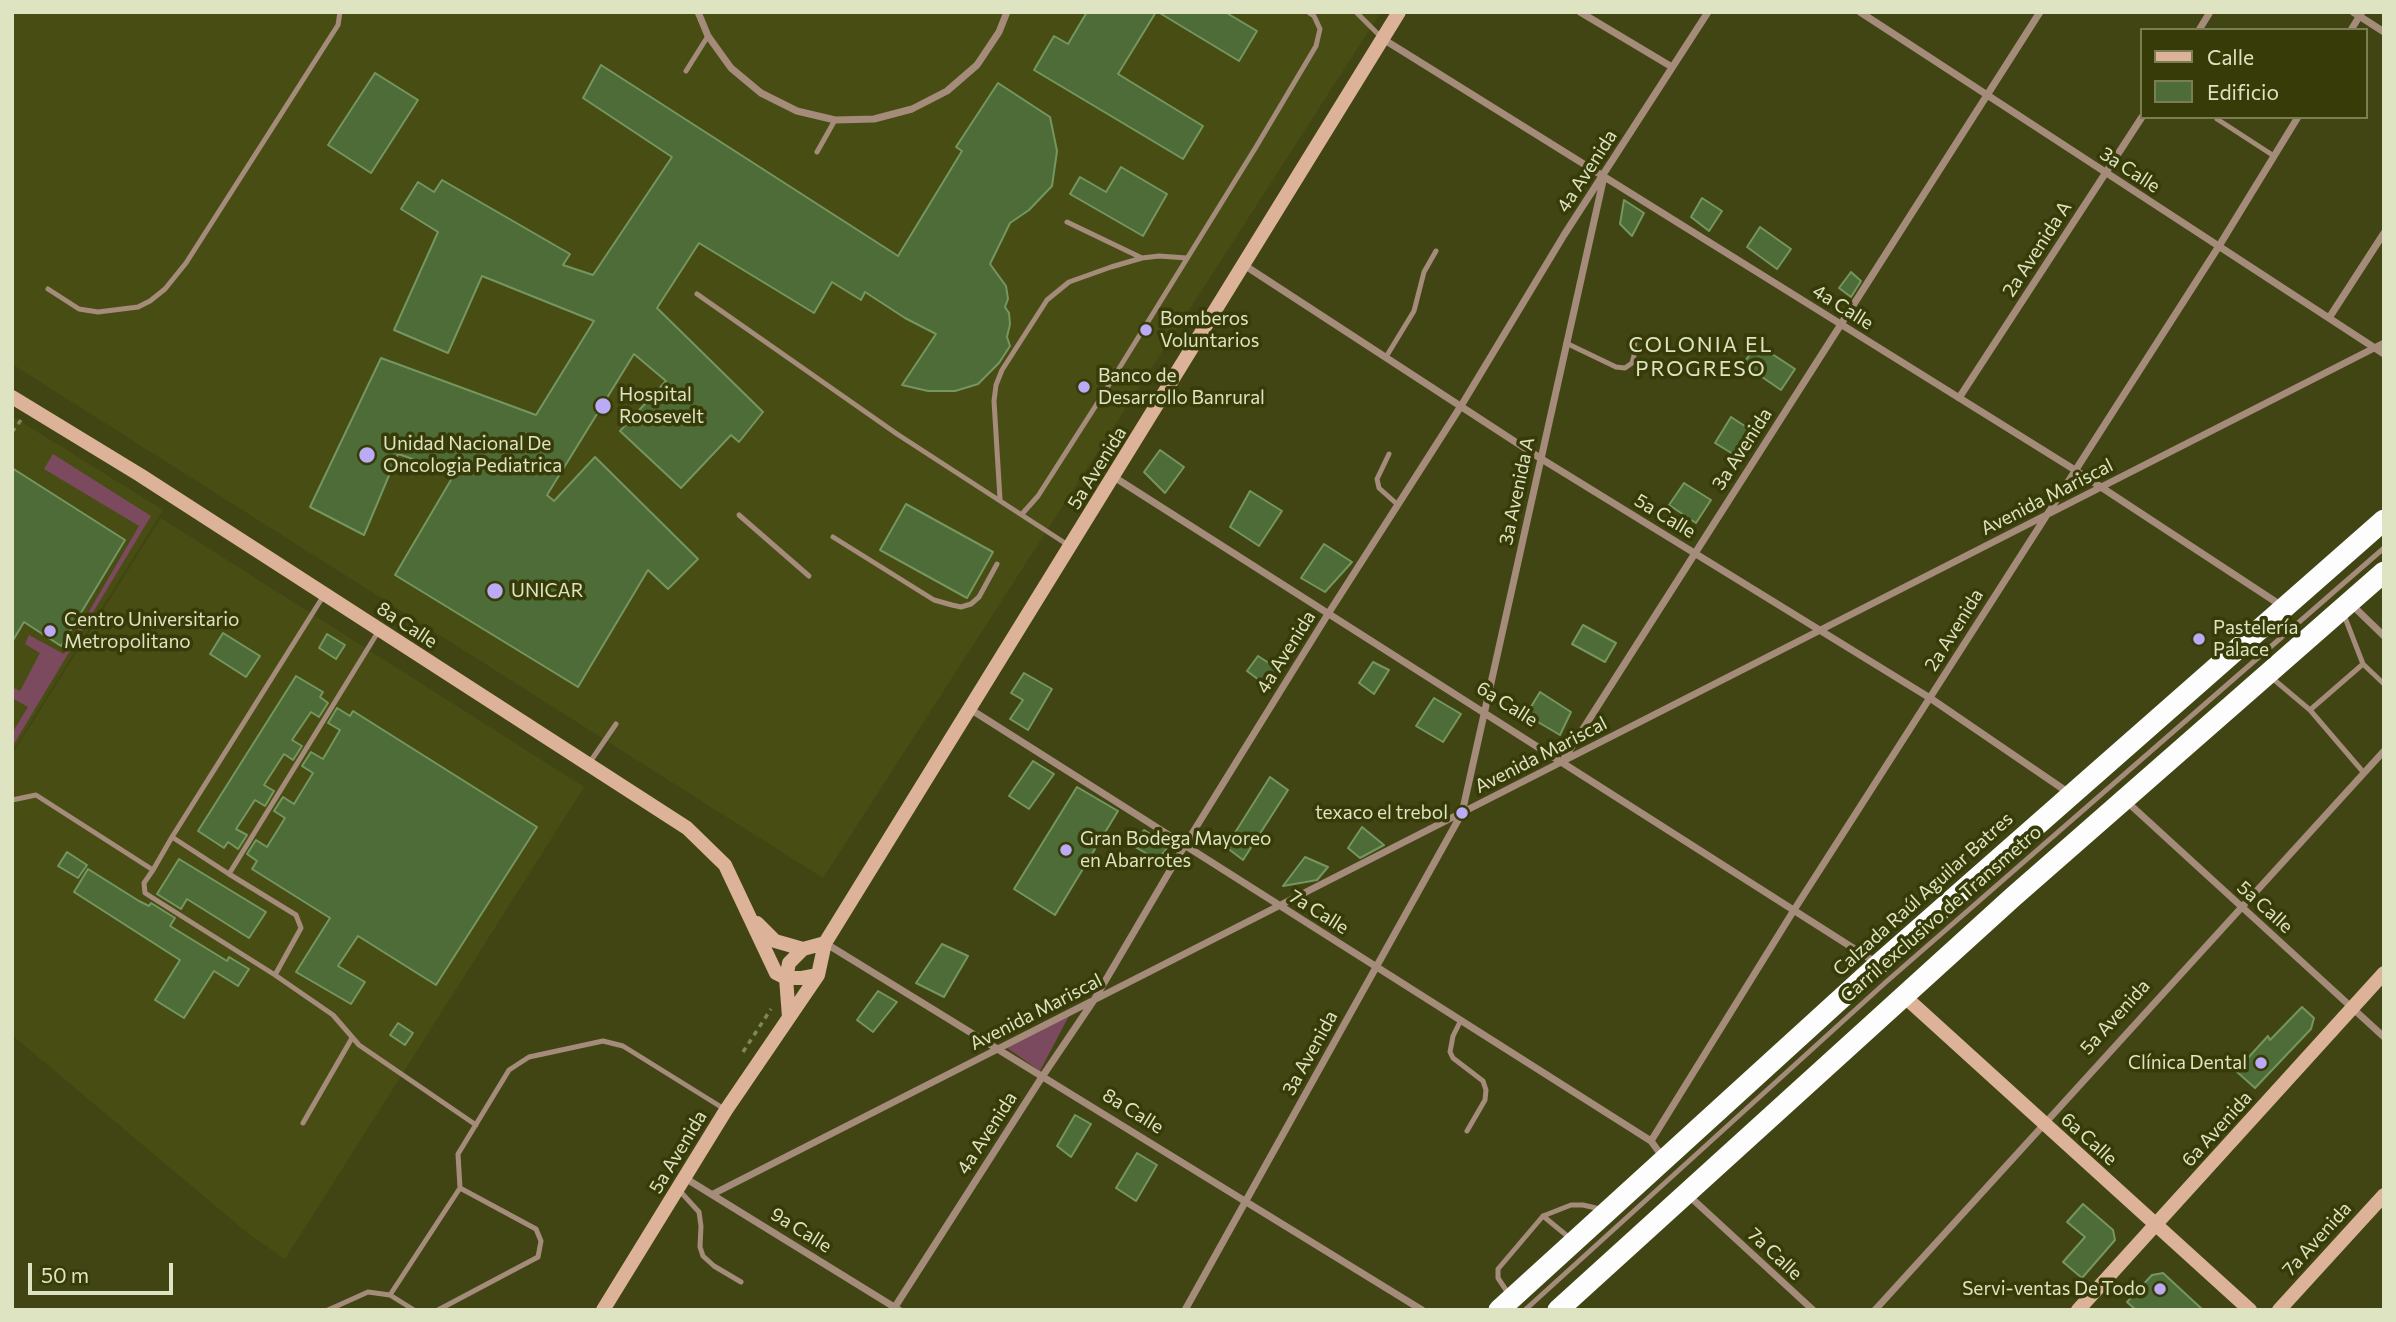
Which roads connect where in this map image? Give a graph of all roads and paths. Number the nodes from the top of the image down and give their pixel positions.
1 (340, 12) edge
2 (698, 12) edge
3 (1007, 12) edge
4 (1308, 12) edge
5 (1356, 12) edge
6 (1399, 12) edge
7 (1580, 12) edge
8 (1708, 12) edge
9 (1860, 12) edge
10 (2040, 12) edge
11 (2210, 12) edge
12 (2358, 14) edge
13 (2200, 28) edge
14 (2384, 32) edge
15 (708, 36) junction
16 (1383, 39) junction
17 (1672, 67) junction
18 (686, 71) dead end
19 (1987, 96) junction
20 (2141, 119) edge
21 (2217, 119) dead end
22 (2297, 119) edge
23 (835, 120) junction
24 (817, 152) dead end
25 (2274, 156) junction
26 (2106, 173) junction
27 (1604, 177) junction
28 (1067, 222) dead end
29 (2384, 233) edge
30 (2219, 246) junction
31 (1436, 251) dead end
32 (1142, 258) junction
33 (1187, 258) junction
34 (1244, 265) junction
35 (48, 289) dead end
36 (697, 294) dead end
37 (2329, 318) junction
38 (1841, 325) junction
39 (1635, 338) dead end
40 (1566, 343) junction
41 (2384, 343) edge
42 (2375, 348) junction
43 (2384, 354) edge
44 (1386, 357) junction
45 (12, 397) edge
46 (1959, 398) junction
47 (1461, 406) junction
48 (1390, 454) dead end
49 (1540, 458) junction
50 (2075, 470) junction
51 (1114, 477) junction
52 (2101, 488) junction
53 (1000, 499) junction
54 (1398, 505) junction
55 (1022, 514) junction
56 (739, 515) dead end
57 (2044, 516) junction
58 (2384, 520) edge
59 (833, 537) dead end
60 (1071, 547) junction
61 (2384, 548) edge
62 (1694, 552) junction
63 (997, 564) dead end
64 (2384, 572) edge
65 (809, 576) dead end
66 (324, 595) junction
67 (2345, 605) junction
68 (2284, 607) junction
69 (1328, 614) junction
70 (380, 630) junction
71 (1819, 631) junction
72 (2381, 634) edge
73 (2363, 664) junction
74 (2267, 674) junction
75 (2384, 684) edge
76 (1930, 698) junction
77 (970, 709) junction
78 (2310, 709) junction
79 (1484, 713) junction
80 (616, 724) dead end
81 (2384, 751) edge
82 (1562, 762) junction
83 (588, 764) junction
84 (2364, 773) junction
85 (2070, 794) junction
86 (12, 800) edge
87 (2124, 800) junction
88 (1462, 813) junction
89 (173, 837) junction
90 (1185, 845) junction
91 (153, 870) junction
92 (229, 874) junction
93 (1281, 906) junction
94 (2241, 907) junction
95 (1794, 910) junction
96 (751, 915) junction
97 (825, 943) junction
98 (803, 949) junction
99 (1879, 964) junction
100 (1376, 967) junction
101 (2384, 973) edge
102 (275, 975) junction
103 (818, 975) junction
104 (786, 978) junction
105 (1904, 996) junction
106 (1094, 1000) junction
107 (773, 1005) dead end
108 (2352, 1009) junction
109 (789, 1017) junction
110 (1461, 1020) junction
111 (2384, 1037) edge
112 (352, 1038) junction
113 (997, 1049) junction
114 (739, 1059) dead end
115 (1042, 1077) junction
116 (726, 1110) junction
117 (303, 1123) dead end
118 (2044, 1124) junction
119 (476, 1125) junction
120 (1467, 1131) dead end
121 (1651, 1141) junction
122 (1665, 1160) junction
123 (681, 1184) junction
124 (460, 1188) junction
125 (1686, 1193) junction
126 (713, 1194) junction
127 (2384, 1195) edge
128 (1245, 1202) junction
129 (1607, 1212) junction
130 (1543, 1216) junction
131 (2156, 1225) junction
132 (1574, 1241) junction
133 (741, 1282) dead end
134 (390, 1295) junction
135 (1512, 1306) edge
136 (1564, 1308) edge
137 (896, 1309) edge
138 (328, 1310) edge
139 (414, 1310) edge
140 (438, 1310) edge
141 (603, 1310) edge
142 (1185, 1310) edge
143 (1422, 1310) edge
144 (1813, 1310) edge
145 (1875, 1310) edge
146 (2078, 1310) edge
147 (2250, 1310) edge
148 (2279, 1310) edge

1 - 35 lane
2 - 15 street
3 - 23 street
4 - 33 lane
5 - 16 lane
6 - 16 street, 5a Avenida
7 - 17 street
8 - 17 street, 4a Avenida
9 - 19 street, 3a Calle
10 - 19 street, 3a Avenida
11 - 13 street
12 - 14 street
15 - 18 lane
15 - 23 street
16 - 27 street, 4a Calle
16 - 34 street, 5a Avenida
17 - 27 street, 4a Avenida
19 - 26 street, 3a Calle
19 - 38 street, 3a Avenida
20 - 26 street, 2a Avenida A
21 - 25 lane
22 - 25 street, 2a Avenida
23 - 24 lane
25 - 30 street, 2a Avenida
26 - 30 street, 3a Calle
26 - 46 street, 2a Avenida A
27 - 38 street, 4a Calle
27 - 40 street, 3a Avenida A
27 - 47 street, 4a Avenida
28 - 32 lane
29 - 37 street
30 - 37 street, 3a Calle
30 - 50 street, 2a Avenida
31 - 44 lane
32 - 33 lane
32 - 53 lane
33 - 55 lane
34 - 44 street, 5a Calle
34 - 51 street, 5a Avenida
36 - 53 lane
37 - 42 street, 3a Calle
38 - 46 street, 4a Calle
38 - 62 street, 3a Avenida
39 - 40 lane
40 - 49 street, 3a Avenida A
41 - 42 street, Avenida Mariscal
42 - 43 street, 3a Calle
42 - 52 street, Avenida Mariscal
44 - 47 street, 5a Calle
45 - 66 street, 8a Calle
46 - 50 street, 4a Calle
47 - 49 street, 5a Calle
47 - 54 street, 4a Avenida
48 - 54 lane
49 - 62 street, 5a Calle
49 - 79 street, 3a Avenida A
50 - 52 street, 4a Calle
50 - 57 street, 2a Avenida
51 - 60 street, 5a Avenida
51 - 69 street, 6a Calle
52 - 57 street, Avenida Mariscal
52 - 68 street, 4a Calle
53 - 55 lane
54 - 69 street, 4a Avenida
55 - 60 lane
56 - 65 lane
57 - 71 street, Avenida Mariscal
57 - 76 street, 2a Avenida
58 - 68 highway, Calzada Raúl Aguilar Batres
59 - 63 lane
60 - 77 street, 5a Avenida
61 - 135 lane, Carril exclusivo de Transmetro
62 - 71 street, 5a Calle
62 - 82 street, 3a Avenida
64 - 67 highway
66 - 70 street, 8a Calle
66 - 89 lane
67 - 72 street
67 - 73 lane
67 - 74 highway
68 - 85 highway, Calzada Raúl Aguilar Batres
69 - 79 street, 6a Calle
69 - 90 street, 4a Avenida
70 - 83 street, 8a Calle
70 - 92 lane
71 - 76 street, 5a Calle
71 - 82 street, Avenida Mariscal
73 - 75 lane
73 - 78 lane
74 - 78 lane
74 - 87 highway
76 - 85 street, 5a Calle
76 - 95 street, 2a Avenida
77 - 90 street, 7a Calle
77 - 97 street, 5a Avenida
78 - 84 lane
79 - 82 street, 6a Calle
79 - 88 street, 3a Avenida A
80 - 83 lane
81 - 84 street, 5a Avenida
82 - 88 street, Avenida Mariscal
82 - 95 street, 6a Calle
83 - 96 street, 8a Calle
84 - 94 street, 5a Avenida
85 - 99 highway, Calzada Raúl Aguilar Batres
86 - 91 lane
87 - 94 street, 5a Calle
87 - 105 highway
88 - 93 street, Avenida Mariscal
88 - 100 street, 3a Avenida
89 - 91 lane
89 - 92 lane
90 - 93 street, 7a Calle
90 - 106 street, 4a Avenida
91 - 102 lane
92 - 102 lane
93 - 100 street, 7a Calle
93 - 106 street, Avenida Mariscal
94 - 108 street, 5a Calle
94 - 118 street, 5a Avenida
95 - 99 street, 6a Calle
95 - 121 street, 2a Avenida
96 - 98 street, 8a Calle
96 - 104 street, 8a Calle
97 - 98 street
97 - 103 street, 5a Avenida
97 - 113 street, 8a Calle
98 - 104 street
99 - 122 highway, Calzada Raúl Aguilar Batres
100 - 110 street, 7a Calle
100 - 128 street, 3a Avenida
101 - 108 street, 6a Avenida
102 - 112 lane
103 - 104 street
103 - 109 street, 5a Avenida
104 - 109 street
105 - 118 street, 6a Calle
105 - 125 highway
106 - 113 street, Avenida Mariscal
106 - 115 street, 4a Avenida
107 - 114 path
108 - 111 street, 5a Calle
108 - 131 street, 6a Avenida
109 - 116 street, 5a Avenida
110 - 120 lane
110 - 121 street, 7a Calle
112 - 117 lane
112 - 119 lane
113 - 115 street, 8a Calle
113 - 126 street, Avenida Mariscal
115 - 128 street, 8a Calle
115 - 137 street, 4a Avenida
116 - 119 lane
116 - 123 street, 5a Avenida
118 - 131 street, 6a Calle
118 - 145 street, 5a Avenida
119 - 124 lane
121 - 122 street
122 - 129 highway, Calzada Raúl Aguilar Batres
123 - 126 street, 9a Calle
123 - 133 lane
123 - 141 street, 5a Avenida
124 - 134 lane
124 - 140 lane
125 - 136 highway
125 - 144 street, 7a Calle
126 - 137 street, 9a Calle
127 - 148 street, 7a Avenida
128 - 142 street, 3a Avenida
128 - 143 street, 8a Calle
129 - 130 lane
129 - 132 highway, Calzada Raúl Aguilar Batres
130 - 132 lane
130 - 135 lane
131 - 146 street, 6a Avenida
131 - 147 street, 6a Calle
132 - 135 highway, Calzada Raúl Aguilar Batres
134 - 138 lane
134 - 139 lane

